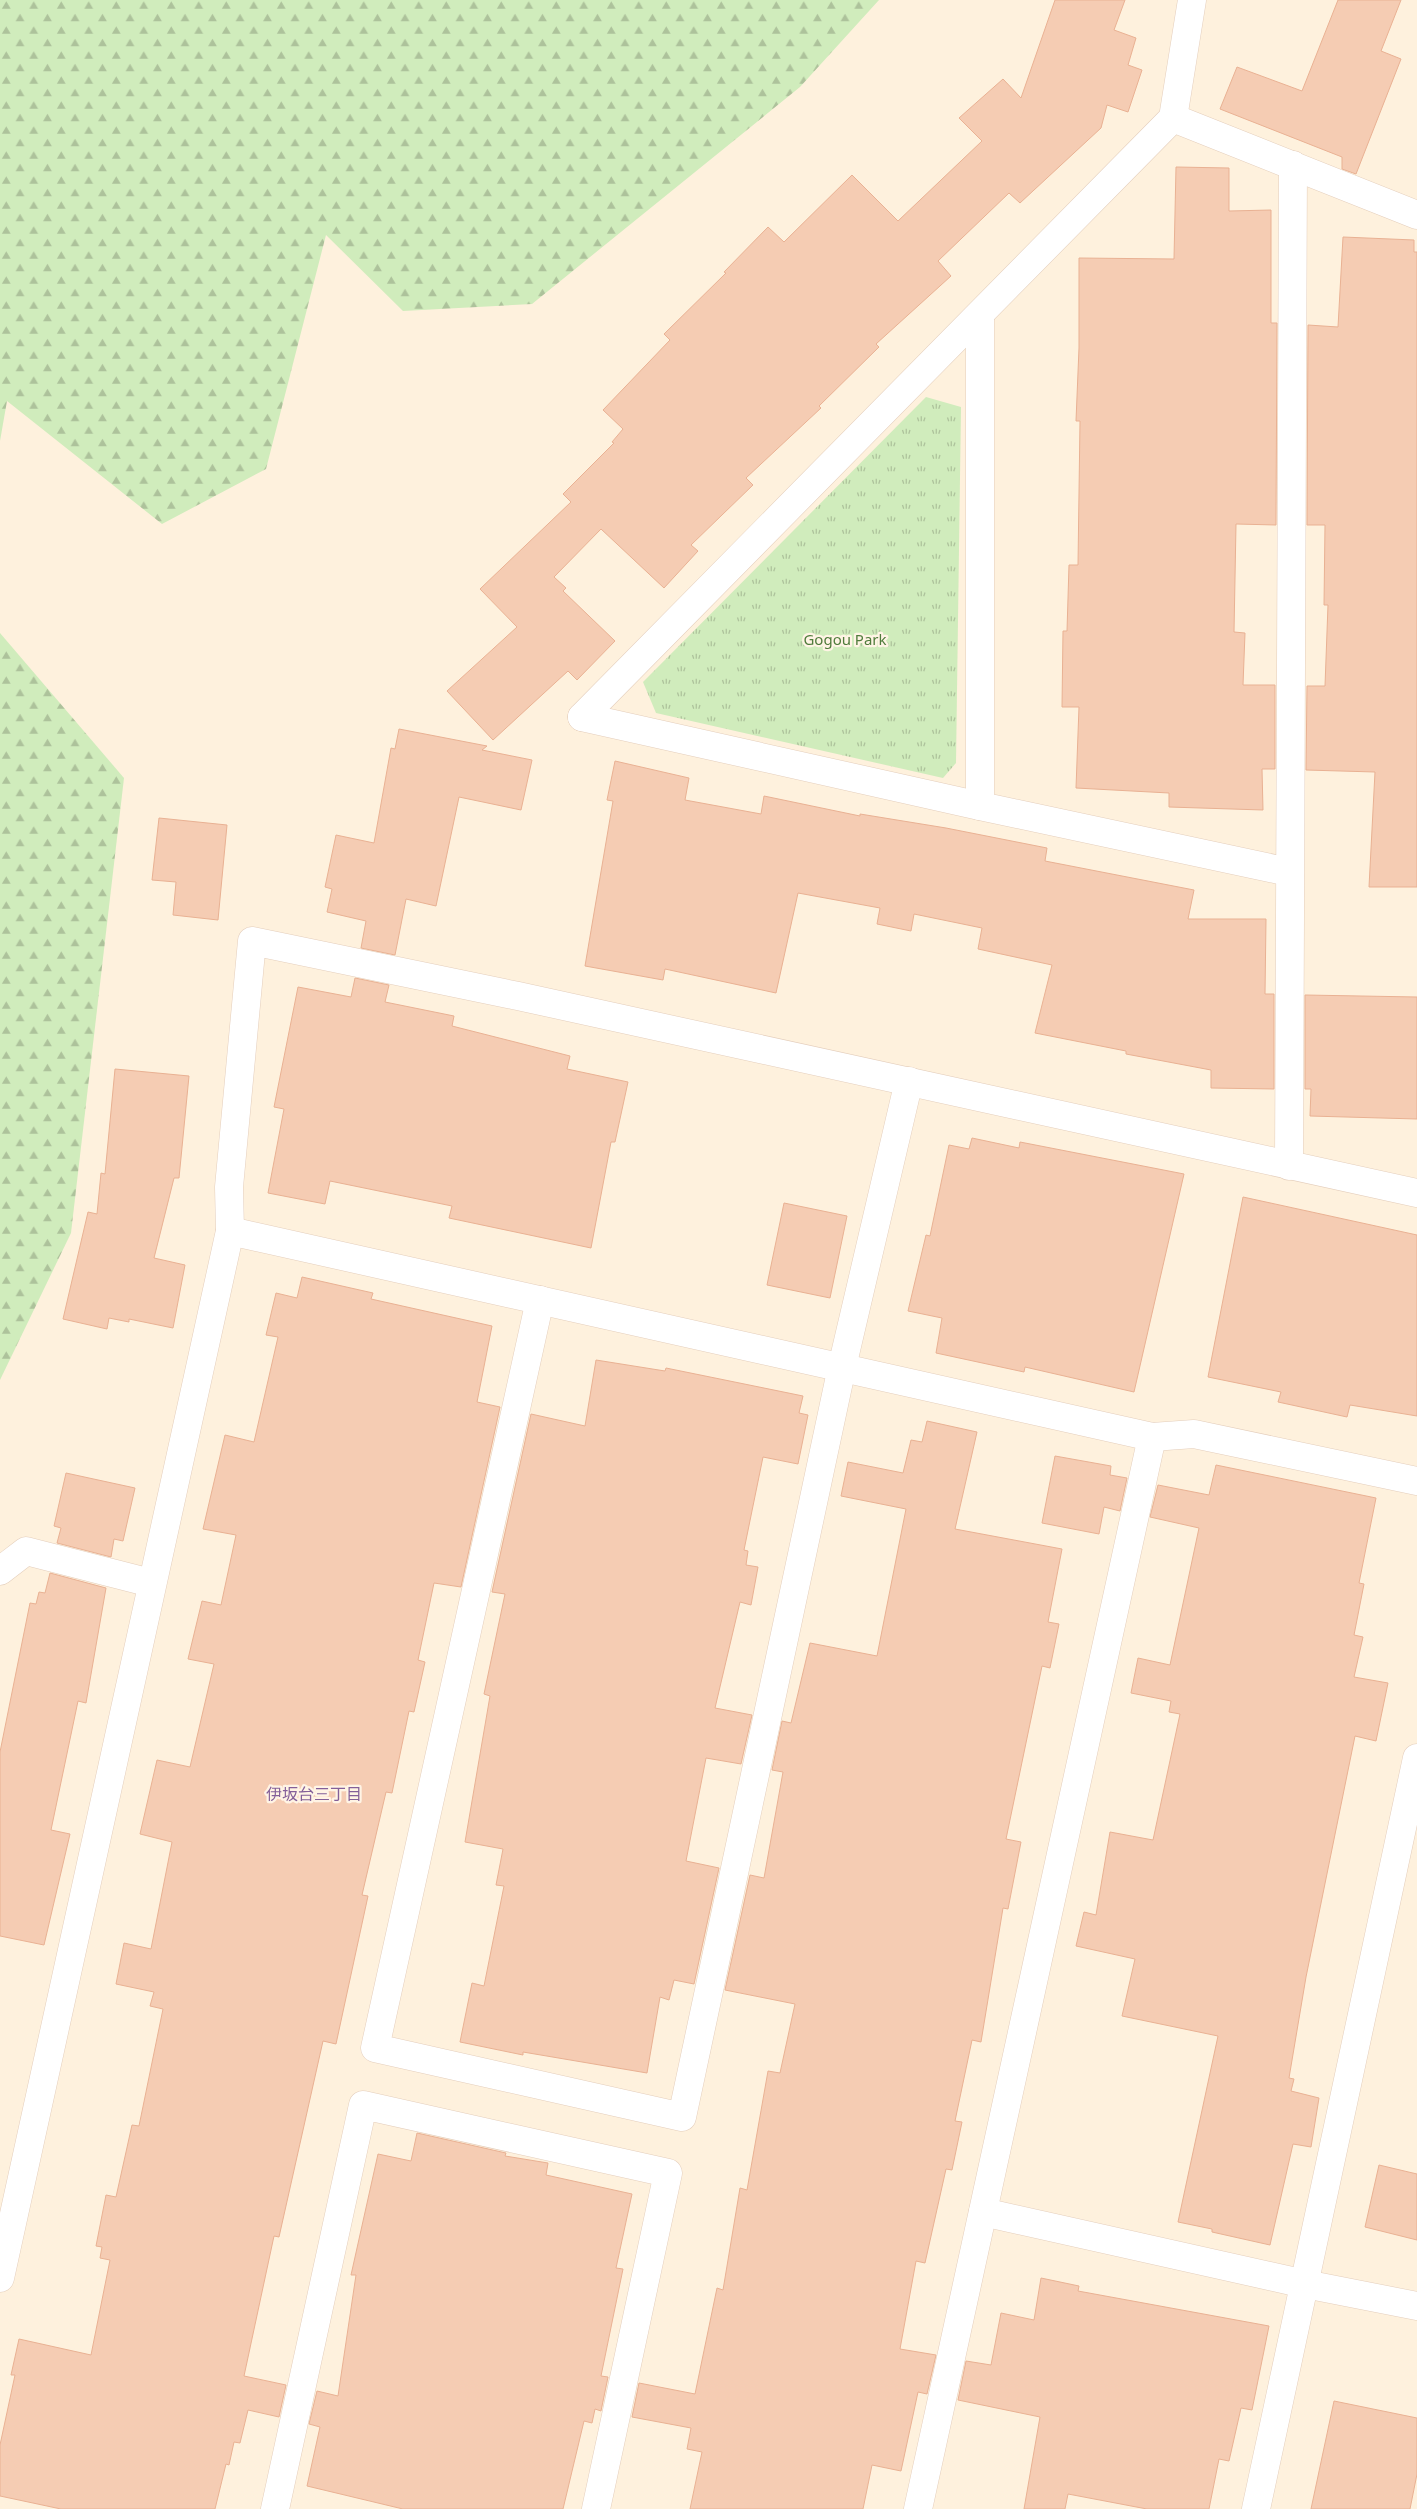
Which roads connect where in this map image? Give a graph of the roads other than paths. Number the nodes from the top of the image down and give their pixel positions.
1 (1192, 0) edge
2 (1173, 118) junction
3 (1293, 165) junction
4 (1417, 215) edge
5 (980, 315) junction
6 (980, 806) junction
7 (1289, 872) junction
8 (909, 1081) junction
9 (1288, 1166) junction
10 (1417, 1193) edge
11 (230, 1231) junction
12 (540, 1300) junction
13 (842, 1367) junction
14 (1152, 1438) junction
15 (1417, 1481) edge
16 (0, 1571) edge
17 (151, 1583) junction
18 (1417, 1758) edge
19 (983, 2212) junction
20 (0, 2278) edge
21 (1305, 2284) junction
22 (1417, 2306) edge
23 (275, 2509) edge
24 (596, 2509) edge
25 (918, 2509) edge
26 (1256, 2509) edge

1 - 2 street
2 - 3 street
2 - 5 street
3 - 4 street
3 - 7 street
5 - 6 street
5 - 6 street
6 - 7 street
7 - 9 street
8 - 9 street
8 - 11 street
8 - 13 street
9 - 10 street
11 - 12 street
11 - 17 street
12 - 13 street
12 - 13 street
13 - 14 street
14 - 15 street
14 - 19 street
16 - 17 street
17 - 20 street
18 - 21 street
19 - 21 street
19 - 25 street
21 - 22 street
21 - 26 street
23 - 24 street

